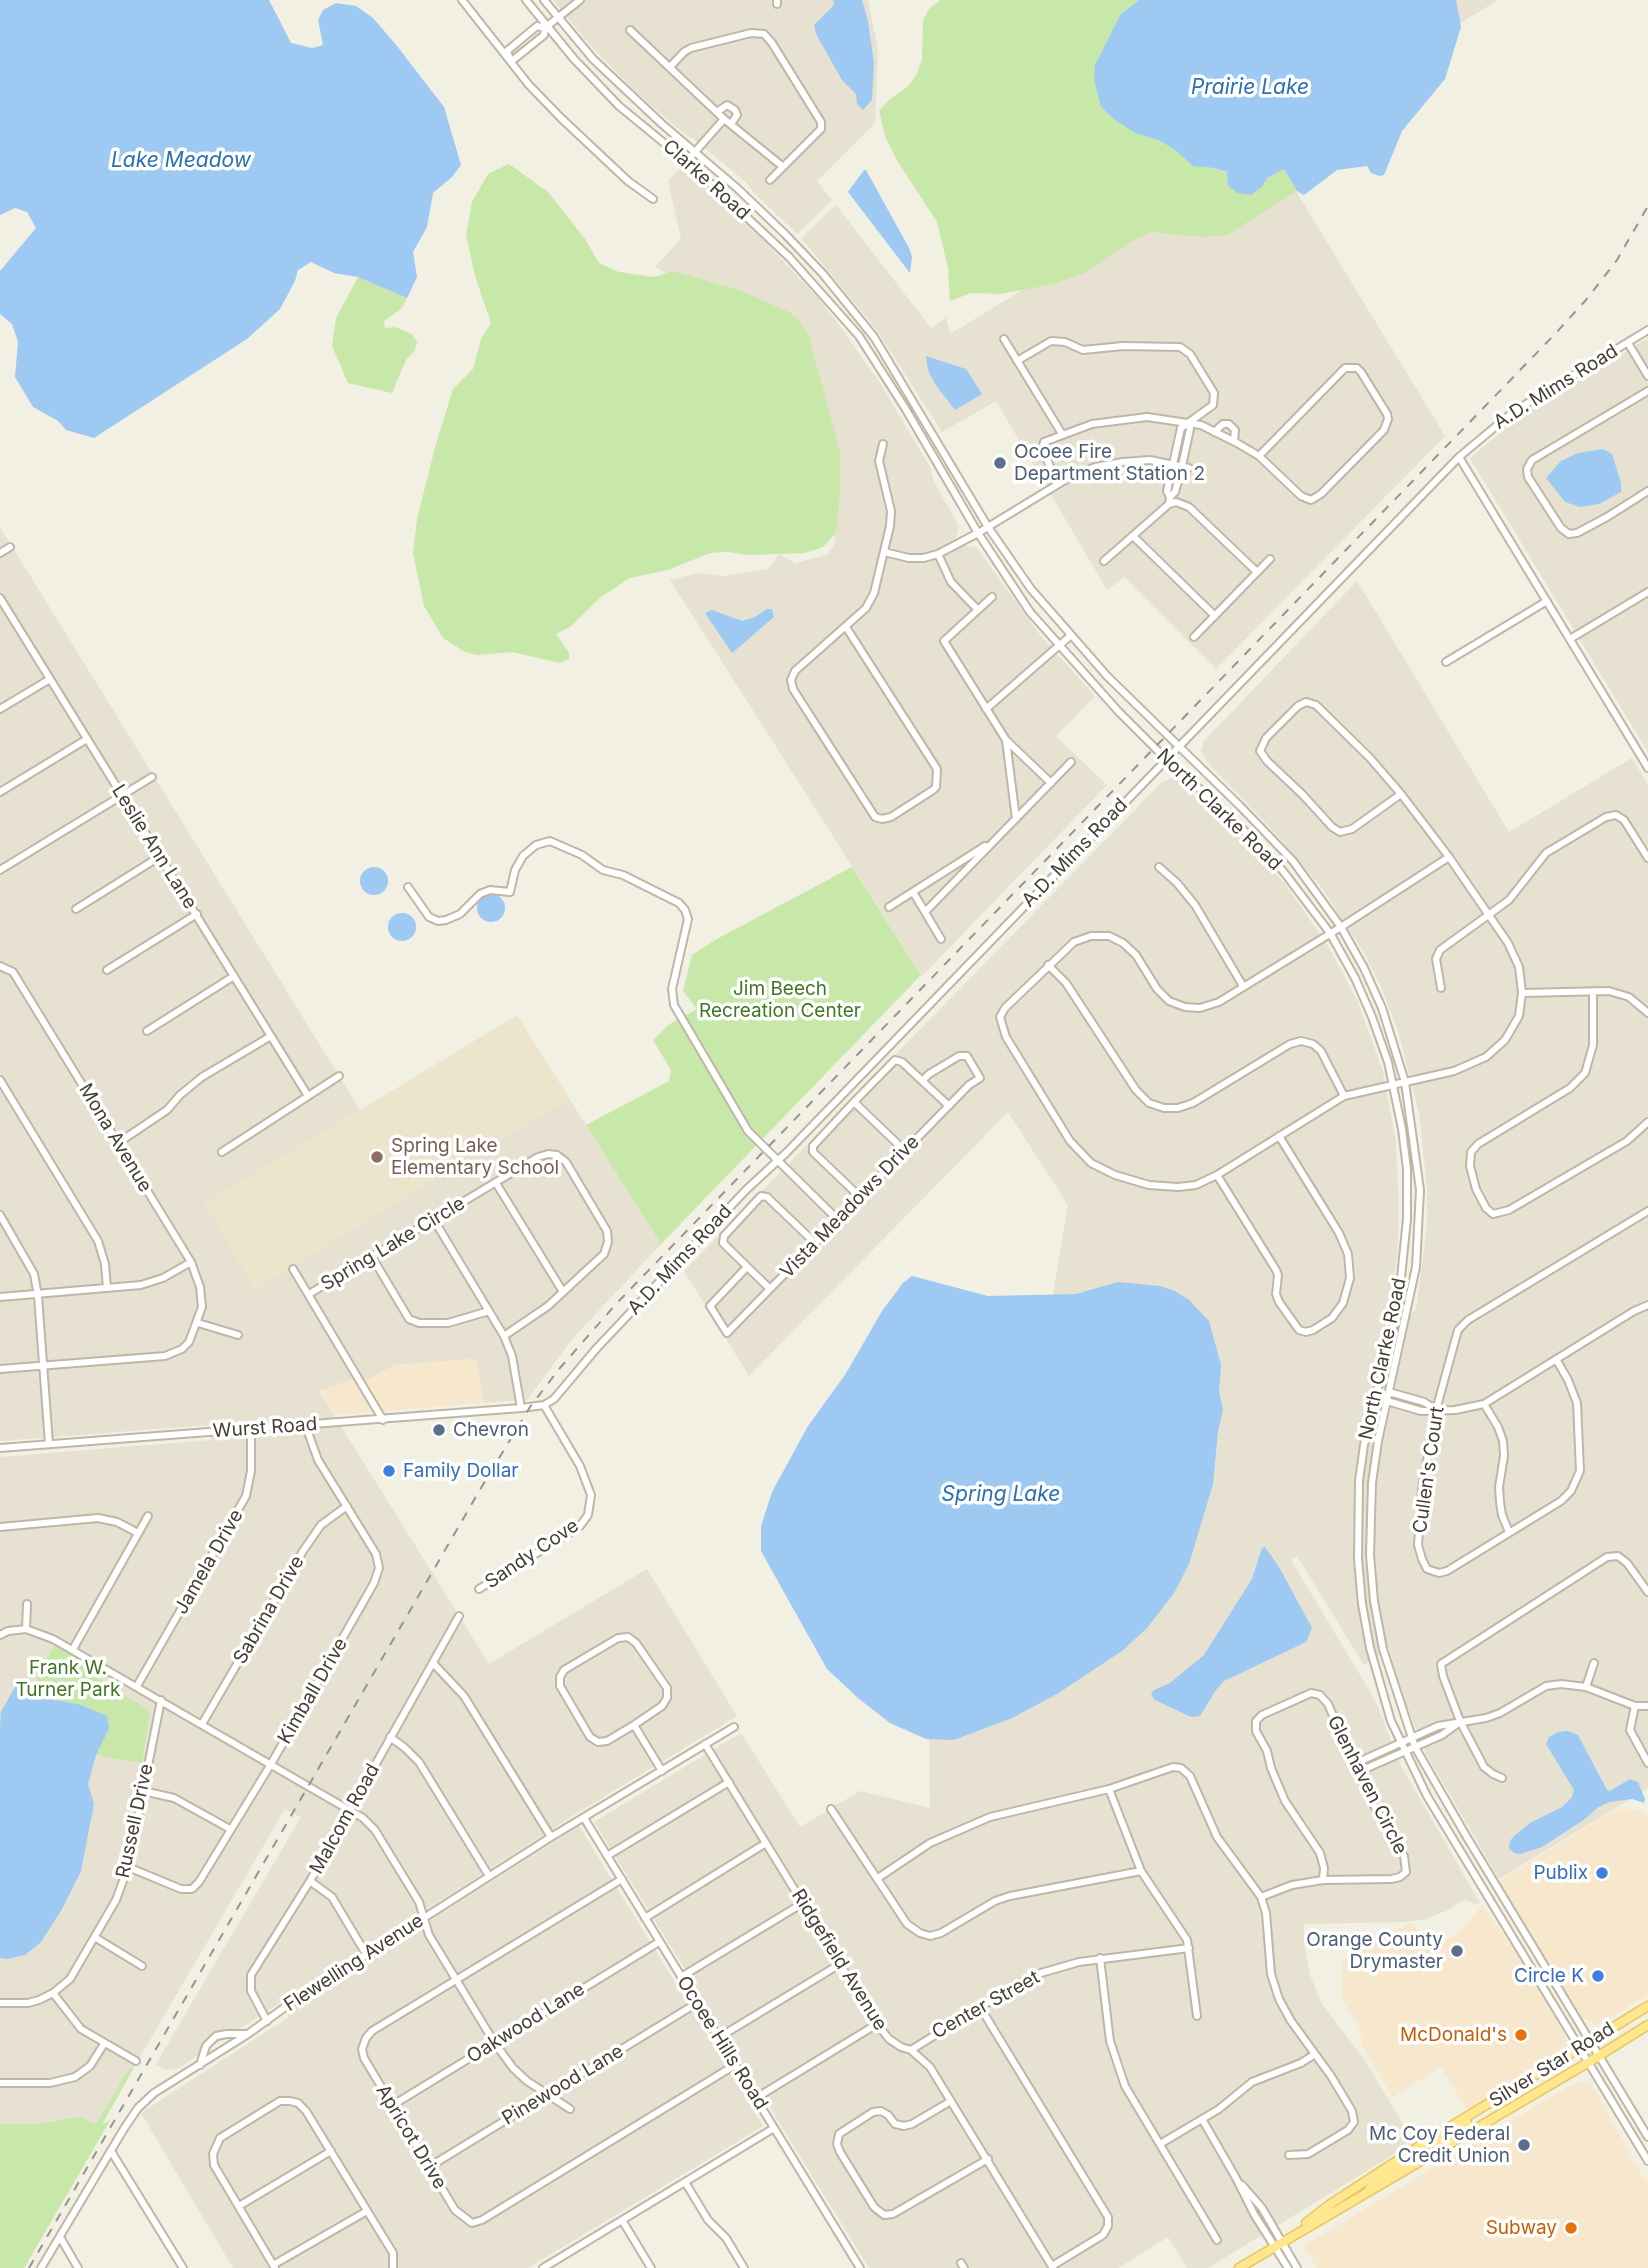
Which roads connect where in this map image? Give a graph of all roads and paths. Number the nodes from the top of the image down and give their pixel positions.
1 (462, 0) edge
2 (526, 0) edge
3 (544, 0) edge
4 (580, 0) edge
5 (558, 18) junction
6 (546, 27) junction
7 (630, 30) dead end
8 (521, 41) junction
9 (527, 49) junction
10 (508, 58) junction
11 (670, 67) junction
12 (717, 112) junction
13 (724, 119) junction
14 (732, 124) junction
15 (694, 151) junction
16 (687, 161) junction
17 (782, 166) junction
18 (770, 180) dead end
19 (653, 199) dead end
20 (1648, 330) edge
21 (1004, 340) dead end
22 (1628, 342) junction
23 (890, 361) joint
24 (1017, 361) junction
25 (879, 366) joint
26 (1648, 376) edge
27 (1648, 391) edge
28 (1189, 423) junction
29 (1214, 432) junction
30 (1062, 434) junction
31 (1234, 441) junction
32 (883, 444) dead end
33 (1259, 456) junction
34 (1459, 457) junction
35 (1173, 464) junction
36 (1186, 467) junction
37 (1169, 483) junction
38 (1058, 484) junction
39 (1177, 484) junction
40 (1648, 491) edge
41 (1170, 501) junction
42 (988, 527) junction
43 (978, 533) junction
44 (1133, 536) junction
45 (10, 547) dead end
46 (884, 552) junction
47 (0, 553) edge
48 (938, 554) junction
49 (1270, 559) dead end
50 (1104, 561) dead end
51 (1256, 572) junction
52 (1648, 592) edge
53 (992, 597) dead end
54 (0, 598) edge
55 (1547, 601) junction
56 (978, 610) junction
57 (1215, 616) junction
58 (846, 627) junction
59 (1070, 636) junction
60 (1194, 637) dead end
61 (1570, 639) junction
62 (1059, 646) junction
63 (1446, 662) dead end
64 (50, 679) junction
65 (0, 709) edge
66 (986, 709) junction
67 (88, 739) junction
68 (1006, 740) junction
69 (1179, 746) junction
70 (1166, 759) junction
71 (1071, 762) dead end
72 (1648, 768) edge
73 (152, 778) dead end
74 (1051, 783) junction
75 (0, 792) edge
76 (1401, 794) junction
77 (122, 795) junction
78 (1016, 819) junction
79 (996, 839) junction
80 (159, 857) junction
81 (1448, 858) junction
82 (1648, 858) edge
83 (1160, 867) dead end
84 (0, 870) edge
85 (408, 887) dead end
86 (913, 892) junction
87 (889, 907) dead end
88 (76, 909) dead end
89 (925, 912) junction
90 (197, 914) junction
91 (1488, 914) junction
92 (1341, 927) junction
93 (1330, 933) junction
94 (941, 939) dead end
95 (1048, 965) junction
96 (0, 966) edge
97 (107, 970) dead end
98 (234, 976) junction
99 (1244, 986) junction
100 (1441, 988) dead end
101 (1593, 991) junction
102 (1522, 993) junction
103 (1648, 1013) edge
104 (147, 1031) dead end
105 (271, 1036) junction
106 (339, 1076) dead end
107 (0, 1080) edge
108 (923, 1080) junction
109 (1405, 1082) junction
110 (1393, 1084) junction
111 (308, 1096) junction
112 (1344, 1096) junction
113 (854, 1102) junction
114 (949, 1105) junction
115 (1648, 1122) edge
116 (1279, 1136) junction
117 (118, 1143) junction
118 (905, 1151) junction
119 (222, 1152) dead end
120 (776, 1161) junction
121 (1217, 1175) junction
122 (496, 1183) junction
123 (860, 1197) junction
124 (1648, 1211) edge
125 (0, 1215) edge
126 (434, 1220) junction
127 (838, 1220) junction
128 (815, 1243) junction
129 (372, 1257) junction
130 (191, 1262) junction
131 (747, 1267) junction
132 (293, 1269) dead end
133 (107, 1288) junction
134 (770, 1289) junction
135 (564, 1292) junction
136 (309, 1294) junction
137 (38, 1296) junction
138 (0, 1297) edge
139 (1648, 1305) edge
140 (489, 1311) junction
141 (198, 1323) junction
142 (238, 1335) dead end
143 (504, 1336) junction
144 (1556, 1359) junction
145 (43, 1367) junction
146 (0, 1369) edge
147 (1377, 1391) junction
148 (1390, 1392) junction
149 (1387, 1401) junction
150 (1484, 1404) junction
151 (544, 1405) junction
152 (521, 1408) junction
153 (1436, 1410) junction
154 (383, 1420) junction
155 (305, 1424) junction
156 (251, 1429) junction
157 (49, 1444) junction
158 (0, 1448) edge
159 (347, 1506) junction
160 (148, 1516) dead end
161 (0, 1527) edge
162 (1510, 1532) junction
163 (138, 1533) junction
164 (479, 1589) dead end
165 (1648, 1592) edge
166 (27, 1604) dead end
167 (459, 1616) dead end
168 (26, 1629) junction
169 (0, 1635) edge
170 (73, 1649) junction
171 (433, 1663) junction
172 (1594, 1663) dead end
173 (137, 1686) junction
174 (1586, 1687) junction
175 (160, 1700) junction
176 (1635, 1706) junction
177 (1648, 1706) edge
178 (1460, 1721) junction
179 (202, 1724) junction
180 (634, 1726) junction
181 (1438, 1726) junction
182 (734, 1727) dead end
183 (1441, 1735) junction
184 (390, 1737) junction
185 (1411, 1738) junction
186 (1400, 1743) junction
187 (705, 1744) junction
188 (1415, 1747) junction
189 (1404, 1752) junction
190 (1648, 1763) edge
191 (271, 1764) junction
192 (1354, 1764) junction
193 (662, 1771) junction
194 (1358, 1772) junction
195 (1502, 1778) dead end
196 (729, 1782) junction
197 (1109, 1789) junction
198 (143, 1791) junction
199 (831, 1809) dead end
200 (350, 1810) junction
201 (584, 1818) junction
202 (230, 1829) junction
203 (551, 1837) junction
204 (766, 1843) junction
205 (607, 1856) junction
206 (128, 1867) junction
207 (1141, 1871) junction
208 (489, 1876) junction
209 (878, 1878) junction
210 (622, 1879) junction
211 (1323, 1880) junction
212 (310, 1881) junction
213 (1261, 1897) junction
214 (803, 1903) junction
215 (424, 1917) junction
216 (645, 1918) junction
217 (96, 1938) junction
218 (659, 1942) junction
219 (1189, 1948) junction
220 (366, 1954) junction
221 (1100, 1958) junction
222 (841, 1964) junction
223 (142, 1966) dead end
224 (681, 1977) junction
225 (457, 1979) junction
226 (53, 1993) junction
227 (0, 2003) edge
228 (697, 2003) junction
229 (1648, 2006) edge
230 (980, 2007) junction
231 (1197, 2016) dead end
232 (267, 2021) junction
233 (877, 2024) junction
234 (1648, 2025) edge
235 (248, 2034) junction
236 (718, 2038) junction
237 (494, 2042) junction
238 (1591, 2042) junction
239 (104, 2044) junction
240 (1580, 2048) junction
241 (911, 2050) junction
242 (1315, 2054) junction
243 (1599, 2056) junction
244 (136, 2062) dead end
245 (1589, 2062) junction
246 (200, 2065) junction
247 (735, 2065) junction
248 (0, 2083) edge
249 (547, 2095) junction
250 (756, 2098) junction
251 (951, 2101) junction
252 (1493, 2101) junction
253 (393, 2105) junction
254 (570, 2109) dead end
255 (1202, 2119) junction
256 (774, 2128) junction
257 (1648, 2137) edge
258 (1427, 2141) junction
259 (1160, 2144) junction
260 (111, 2151) junction
261 (331, 2151) junction
262 (1436, 2153) junction
263 (1289, 2155) dead end
264 (988, 2159) junction
265 (1648, 2161) edge
266 (429, 2167) junction
267 (685, 2182) junction
268 (1363, 2195) junction
269 (239, 2206) junction
270 (367, 2211) junction
271 (622, 2220) junction
272 (60, 2237) junction
273 (1217, 2240) dead end
274 (1278, 2244) junction
275 (274, 2267) edge
276 (545, 2267) edge
277 (1053, 2267) edge
278 (41, 2268) edge
279 (78, 2268) edge
280 (183, 2268) edge
281 (393, 2268) edge
282 (651, 2268) edge
283 (744, 2268) edge
284 (860, 2268) edge
285 (1239, 2268) edge
286 (1288, 2268) edge
287 (1297, 2268) edge

1 - 10 street
2 - 6 street, Clarke Road
3 - 5 street, Clarke Road
4 - 5 street
5 - 6 street
5 - 15 street, Clarke Road
6 - 8 street
6 - 9 street
6 - 16 street, Clarke Road
7 - 11 street
8 - 9 street
8 - 10 street
9 - 10 street
10 - 19 street
11 - 12 street
11 - 17 street
12 - 13 street
12 - 14 street
13 - 14 street
13 - 15 street
14 - 17 street
15 - 16 street
15 - 23 street, Clarke Road
16 - 25 street, Clarke Road
17 - 18 street
20 - 22 street, A.D. Mims Road
21 - 24 street
22 - 26 street
22 - 34 street, A.D. Mims Road
23 - 42 street, North Clarke Road
24 - 28 street
24 - 30 street
25 - 43 street, North Clarke Road
27 - 40 street
28 - 29 street
28 - 30 street
28 - 35 street
28 - 36 street
29 - 31 street
29 - 31 street
30 - 38 street
31 - 33 street
32 - 46 street
33 - 33 street
34 - 55 street
34 - 69 street, A.D. Mims Road
35 - 36 street
35 - 37 street
35 - 38 street
36 - 39 street
37 - 39 street
37 - 41 street
38 - 42 street
39 - 41 street
41 - 44 street
41 - 51 street
42 - 43 street
42 - 59 street, North Clarke Road
43 - 48 street
43 - 62 street, North Clarke Road
44 - 50 street
44 - 57 street
45 - 47 street
46 - 48 street
46 - 58 street
48 - 56 street
49 - 51 street
51 - 57 street
52 - 61 street
53 - 56 street
54 - 64 street, Leslie Ann Lane
55 - 61 street
55 - 63 street
56 - 66 street
57 - 60 street
58 - 58 street
59 - 62 street
59 - 69 street, North Clarke Road
61 - 72 street
62 - 66 street
62 - 70 street, North Clarke Road
64 - 65 street
64 - 67 street, Leslie Ann Lane
66 - 68 street
67 - 75 street
67 - 77 street, Leslie Ann Lane
68 - 74 street
68 - 78 street
69 - 70 street, A.D. Mims Road
69 - 92 street, North Clarke Road
70 - 93 street, North Clarke Road
70 - 120 street, A.D. Mims Road
71 - 74 street
73 - 77 street
74 - 78 street
76 - 76 street
76 - 81 street
77 - 80 street, Leslie Ann Lane
77 - 84 street
78 - 79 street
79 - 86 street
79 - 89 street
80 - 88 street
80 - 90 street, Leslie Ann Lane
81 - 91 street
81 - 92 street
82 - 91 street
83 - 99 street
85 - 120 street
86 - 87 street
86 - 89 street
89 - 94 street
90 - 97 street
90 - 98 street, Leslie Ann Lane
91 - 100 street
91 - 102 street
92 - 93 street
92 - 109 street, North Clarke Road
93 - 99 street
93 - 110 street, North Clarke Road
95 - 99 street
95 - 112 street
95 - 121 street
96 - 117 street, Mona Avenue
98 - 104 street
98 - 105 street, Leslie Ann Lane
101 - 102 street
101 - 103 street
101 - 115 street
102 - 109 street
105 - 111 street, Leslie Ann Lane
105 - 117 street
106 - 111 street
107 - 133 street
108 - 113 street
108 - 114 street
108 - 114 street, Vista Meadows Drive
109 - 110 street
109 - 148 street, North Clarke Road
110 - 112 street
110 - 147 street, North Clarke Road
111 - 119 street
112 - 116 street
113 - 118 street
113 - 123 street
114 - 118 street, Vista Meadows Drive
116 - 121 street
116 - 121 street
117 - 130 street, Mona Avenue
118 - 123 street, Vista Meadows Drive
120 - 127 street
120 - 151 street, A.D. Mims Road
122 - 126 street, Spring Lake Circle
122 - 135 street
122 - 135 street, Spring Lake Circle
123 - 127 street, Vista Meadows Drive
124 - 153 street, Cullen's Court
125 - 137 street
126 - 129 street, Spring Lake Circle
126 - 140 street
127 - 128 street, Vista Meadows Drive
128 - 131 street
128 - 134 street, Vista Meadows Drive
129 - 136 street, Spring Lake Circle
129 - 140 street
130 - 133 street
130 - 141 street, Mona Avenue
131 - 134 street
131 - 134 street, Vista Meadows Drive
132 - 136 street, Spring Lake Circle
133 - 137 street
135 - 143 street, Spring Lake Circle
136 - 154 street, Spring Lake Circle
137 - 138 street
137 - 145 street
139 - 144 street
140 - 143 street
141 - 142 street
141 - 145 street
143 - 152 street
144 - 150 street
144 - 162 street, Cullen's Court
145 - 146 street
145 - 157 street
147 - 148 street
147 - 149 street
147 - 186 street, North Clarke Road
148 - 149 street, North Clarke Road
148 - 153 street
149 - 153 street
149 - 185 street, North Clarke Road
150 - 153 street
150 - 162 street
151 - 152 street, Wurst Road
151 - 164 street, Sandy Cove
152 - 154 street, Wurst Road
153 - 162 street, Cullen's Court
154 - 155 street, Wurst Road
155 - 156 street, Wurst Road
155 - 159 street, Kimball Drive
156 - 157 street, Wurst Road
156 - 173 street, Jamela Drive
157 - 158 street, Wurst Road
159 - 179 street, Sabrina Drive
159 - 191 street, Kimball Drive
160 - 163 street
161 - 163 street
163 - 170 street
165 - 178 street
166 - 168 street
167 - 171 street, Malcom Road
168 - 169 street
168 - 170 street
170 - 173 street
171 - 184 street, Malcom Road
171 - 203 street
172 - 174 street
173 - 175 street
174 - 176 street
174 - 178 street
175 - 179 street
175 - 198 street, Russell Drive
176 - 177 street
176 - 190 street
178 - 181 street
178 - 183 street
178 - 195 street
179 - 191 street
180 - 180 street
180 - 193 street
181 - 183 street
181 - 185 street
182 - 187 street, Flewelling Avenue
183 - 188 street
184 - 200 street, Malcom Road
184 - 208 street
185 - 186 street
185 - 188 street, North Clarke Road
186 - 189 street, North Clarke Road
186 - 192 street
187 - 193 street, Flewelling Avenue
187 - 196 street, Ridgefield Avenue
188 - 189 street
188 - 238 street, North Clarke Road
189 - 194 street
189 - 240 street, North Clarke Road
191 - 200 street
191 - 202 street, Kimball Drive
192 - 194 street, Glenhaven Circle
192 - 211 street, Glenhaven Circle
193 - 201 street, Flewelling Avenue
194 - 211 street, Glenhaven Circle
196 - 204 street, Ridgefield Avenue
196 - 205 street
197 - 207 street
197 - 209 street
197 - 213 street
198 - 202 street
198 - 206 street, Russell Drive
199 - 209 street
200 - 212 street, Malcom Road
200 - 215 street
201 - 203 street, Flewelling Avenue
201 - 205 street, Ocoee Hills Road
202 - 206 street, Kimball Drive
203 - 208 street, Flewelling Avenue
204 - 214 street, Ridgefield Avenue
204 - 216 street
205 - 210 street, Ocoee Hills Road
206 - 217 street, Russell Drive
207 - 209 street
207 - 219 street
208 - 215 street, Flewelling Avenue
210 - 216 street, Ocoee Hills Road
210 - 225 street, Apricot Drive
211 - 213 street, Glenhaven Circle
212 - 220 street
212 - 232 street, Malcom Road
213 - 242 street
214 - 222 street, Ridgefield Avenue
214 - 224 street
215 - 220 street, Flewelling Avenue
215 - 225 street
216 - 218 street, Ocoee Hills Road
217 - 223 street
217 - 226 street, Russell Drive
218 - 224 street, Ocoee Hills Road
218 - 237 street, Oakwood Lane
219 - 221 street, Center Street
219 - 231 street
220 - 232 street, Flewelling Avenue
221 - 230 street, Center Street
221 - 259 street
222 - 233 street, Ridgefield Avenue
222 - 236 street
224 - 228 street, Ocoee Hills Road
225 - 237 street
225 - 253 street, Apricot Drive
226 - 227 street, Russell Drive
226 - 239 street
228 - 236 street, Ocoee Hills Road
228 - 249 street, Pinewood Lane
229 - 238 main road, Silver Star Road
230 - 241 street, Center Street
230 - 277 street
232 - 235 street, Flewelling Avenue
233 - 241 street, Ridgefield Avenue
233 - 250 street
234 - 243 main road, Silver Star Road
235 - 246 street, Flewelling Avenue
235 - 246 street
236 - 247 street, Ocoee Hills Road
237 - 249 street
237 - 253 street, Oakwood Lane
238 - 240 main road, Silver Star Road
238 - 243 street, North Clarke Road
239 - 244 street
239 - 248 street
240 - 245 street, North Clarke Road
240 - 252 main road, Silver Star Road
241 - 251 street, Ridgefield Avenue
242 - 255 street
242 - 263 street
243 - 245 main road, Silver Star Road
243 - 257 street, North Clarke Road
245 - 262 main road, Silver Star Road
245 - 265 street, North Clarke Road
246 - 260 street, Flewelling Avenue
247 - 250 street, Ocoee Hills Road
247 - 266 street, Apricot Drive
249 - 254 street
249 - 266 street, Pinewood Lane
250 - 256 street, Ocoee Hills Road
251 - 264 street, Ridgefield Avenue
251 - 264 street
252 - 258 main road, Silver Star Road
252 - 262 main road
253 - 266 street, Apricot Drive
255 - 259 street
255 - 274 street
256 - 267 street
256 - 284 street, Ocoee Hills Road
258 - 268 main road
258 - 274 main road, Silver Star Road
259 - 273 street
260 - 272 street, Flewelling Avenue
260 - 280 street
261 - 269 street
261 - 269 street
261 - 270 street
262 - 268 main road, Silver Star Road
264 - 277 street, Ridgefield Avenue
267 - 271 street
267 - 283 street
268 - 274 main road, Silver Star Road
269 - 275 street
270 - 275 street
270 - 281 street
271 - 276 street
271 - 282 street
272 - 278 street, Flewelling Avenue
272 - 279 street
274 - 285 main road, Silver Star Road
274 - 286 street
274 - 287 street

